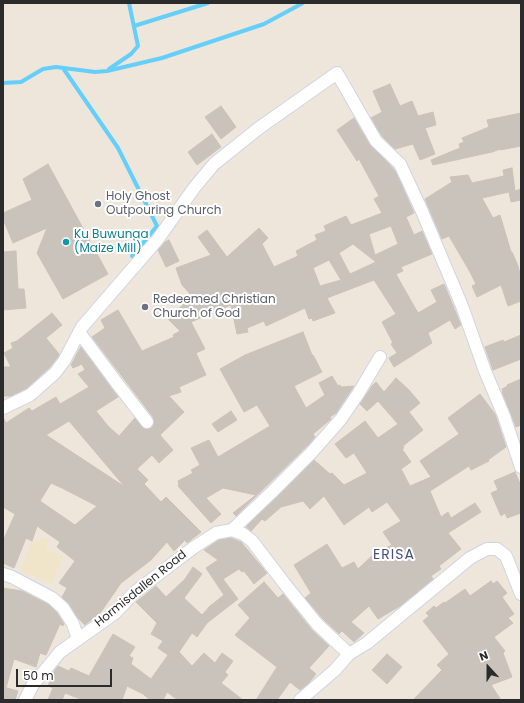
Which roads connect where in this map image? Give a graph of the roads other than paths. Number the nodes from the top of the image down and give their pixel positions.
1 (79, 332) junction
2 (380, 357) dead end
3 (3, 408) edge
4 (147, 422) dead end
5 (521, 467) edge
6 (232, 530) junction
7 (3, 574) edge
8 (521, 594) edge
9 (78, 639) junction
10 (349, 654) junction
11 (26, 700) edge
12 (300, 700) edge

1 - 3 street
1 - 4 street
1 - 5 street
2 - 6 street
6 - 9 street, Hormisdallen Road
6 - 10 street
7 - 9 street
8 - 10 street
9 - 11 street, Hormisdallen Road
10 - 12 street

